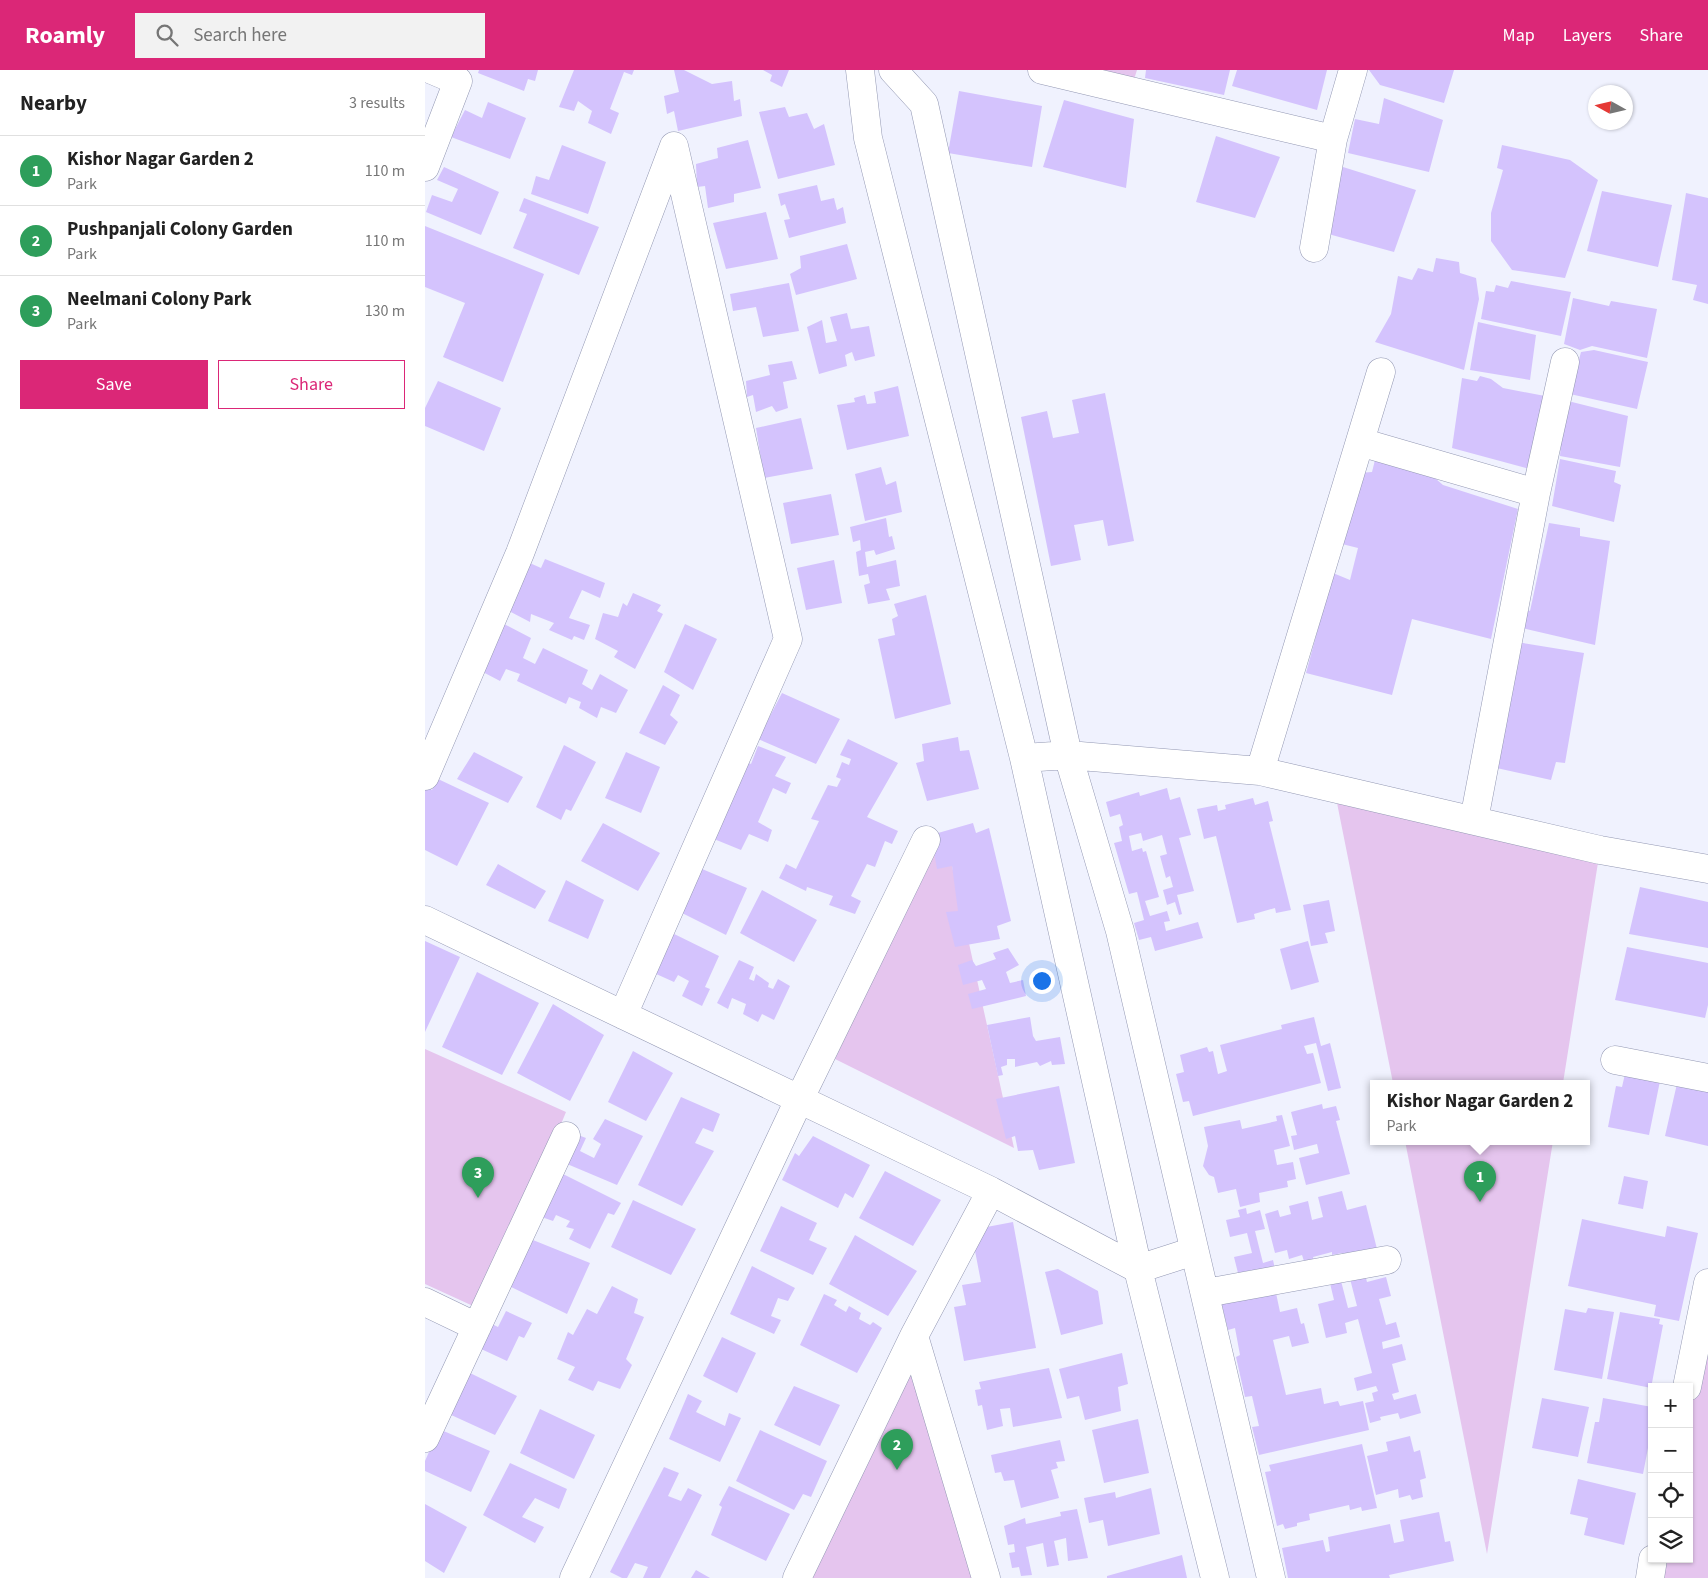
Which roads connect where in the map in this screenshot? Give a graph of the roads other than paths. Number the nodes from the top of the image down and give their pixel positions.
1 (432, 70) edge
2 (860, 70) edge
3 (893, 70) edge
4 (1042, 70) edge
5 (1353, 70) edge
6 (1080, 74) edge
7 (1134, 81) edge
8 (1333, 139) junction
9 (425, 167) edge
10 (1314, 248) dead end
11 (1565, 362) dead end
12 (1381, 372) dead end
13 (1360, 442) junction
14 (1536, 493) junction
15 (1069, 755) junction
16 (1024, 758) junction
17 (1260, 771) junction
18 (425, 776) edge
19 (1474, 820) junction
20 (926, 840) dead end
21 (1708, 869) edge
22 (425, 920) edge
23 (623, 1014) junction
24 (1615, 1060) dead end
25 (1708, 1078) edge
26 (799, 1100) junction
27 (566, 1136) dead end
28 (991, 1191) junction
29 (1194, 1251) junction
30 (1387, 1260) dead end
31 (1138, 1268) junction
32 (1708, 1283) edge
33 (1206, 1294) junction
34 (425, 1302) edge
35 (477, 1327) junction
36 (914, 1336) junction
37 (1688, 1383) edge
38 (425, 1438) edge
39 (1652, 1563) edge
40 (574, 1578) edge
41 (797, 1578) edge
42 (986, 1578) edge
43 (1215, 1578) edge
44 (1271, 1578) edge
45 (1649, 1578) edge

1 - 9 street
2 - 16 street
3 - 15 street
4 - 6 street
5 - 8 street
6 - 7 street
7 - 8 street
8 - 10 street
11 - 14 street
12 - 13 street
13 - 14 street
13 - 17 street
14 - 19 street
15 - 16 street
15 - 17 street
15 - 29 street
16 - 31 street
17 - 19 street
18 - 23 street
19 - 21 street
20 - 26 street
22 - 23 street
23 - 26 street
24 - 25 street
26 - 28 street
26 - 40 street
27 - 35 street
28 - 31 street
28 - 36 street
29 - 31 street
29 - 33 street
30 - 33 street
31 - 43 street
32 - 37 street
33 - 44 street
34 - 35 street
35 - 38 street
36 - 41 street
36 - 42 street
39 - 45 street

